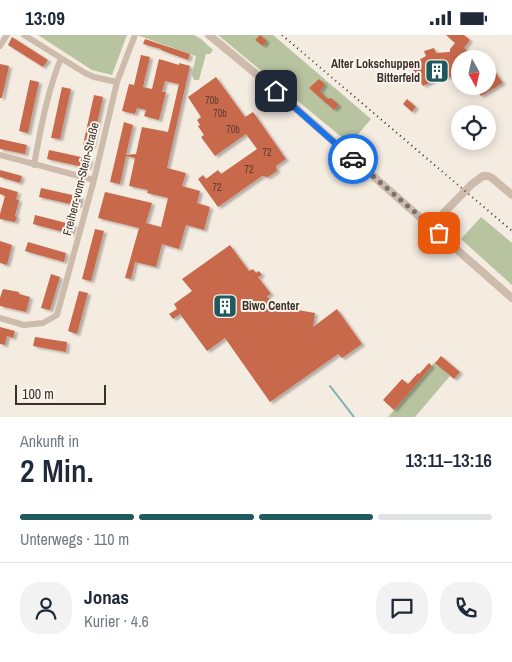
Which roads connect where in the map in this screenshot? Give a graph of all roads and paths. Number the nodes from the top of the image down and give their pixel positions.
1 (7, 35) edge
2 (24, 35) edge
3 (135, 35) edge
4 (209, 35) edge
5 (0, 47) edge
6 (61, 58) junction
7 (117, 83) junction
8 (0, 155) edge
9 (34, 165) junction
10 (94, 180) junction
11 (512, 195) edge
12 (431, 226) junction
13 (512, 298) edge
14 (0, 318) edge

1 - 5 street
2 - 6 street
3 - 7 street, Freiherr-vom-Stein-Straße
4 - 12 street
6 - 7 street
6 - 9 street
7 - 10 street, Freiherr-vom-Stein-Straße
8 - 9 street
9 - 10 street
10 - 14 street, Freiherr-vom-Stein-Straße
11 - 12 street
12 - 13 street

